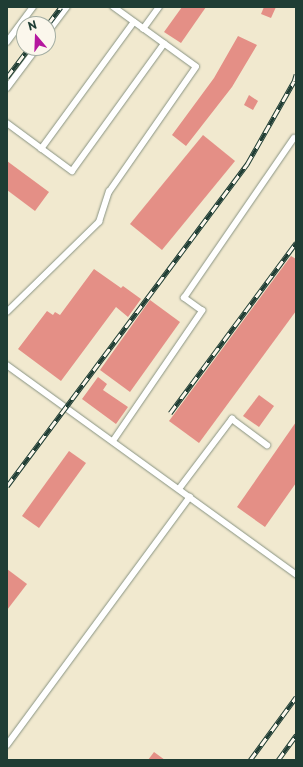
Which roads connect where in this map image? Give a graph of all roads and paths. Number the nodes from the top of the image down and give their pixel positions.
1 (33, 7) edge
2 (67, 7) edge
3 (113, 7) edge
4 (159, 7) edge
5 (56, 21) edge
6 (134, 22) junction
7 (143, 29) junction
8 (7, 42) edge
9 (164, 44) junction
10 (30, 56) edge
11 (7, 88) edge
12 (7, 123) edge
13 (294, 138) dead end
14 (41, 148) junction
15 (7, 312) edge
16 (7, 364) edge
17 (113, 441) junction
18 (268, 446) dead end
19 (179, 489) junction
20 (190, 497) junction
21 (296, 574) edge
22 (7, 745) edge

1 - 8 lane
2 - 5 lane
3 - 6 lane
4 - 7 lane
6 - 7 lane
6 - 14 lane
7 - 9 lane
9 - 14 lane
9 - 15 lane
10 - 11 lane
12 - 14 lane
13 - 17 lane
16 - 17 lane
17 - 19 lane
18 - 19 lane
19 - 20 lane
20 - 21 lane
20 - 22 lane

